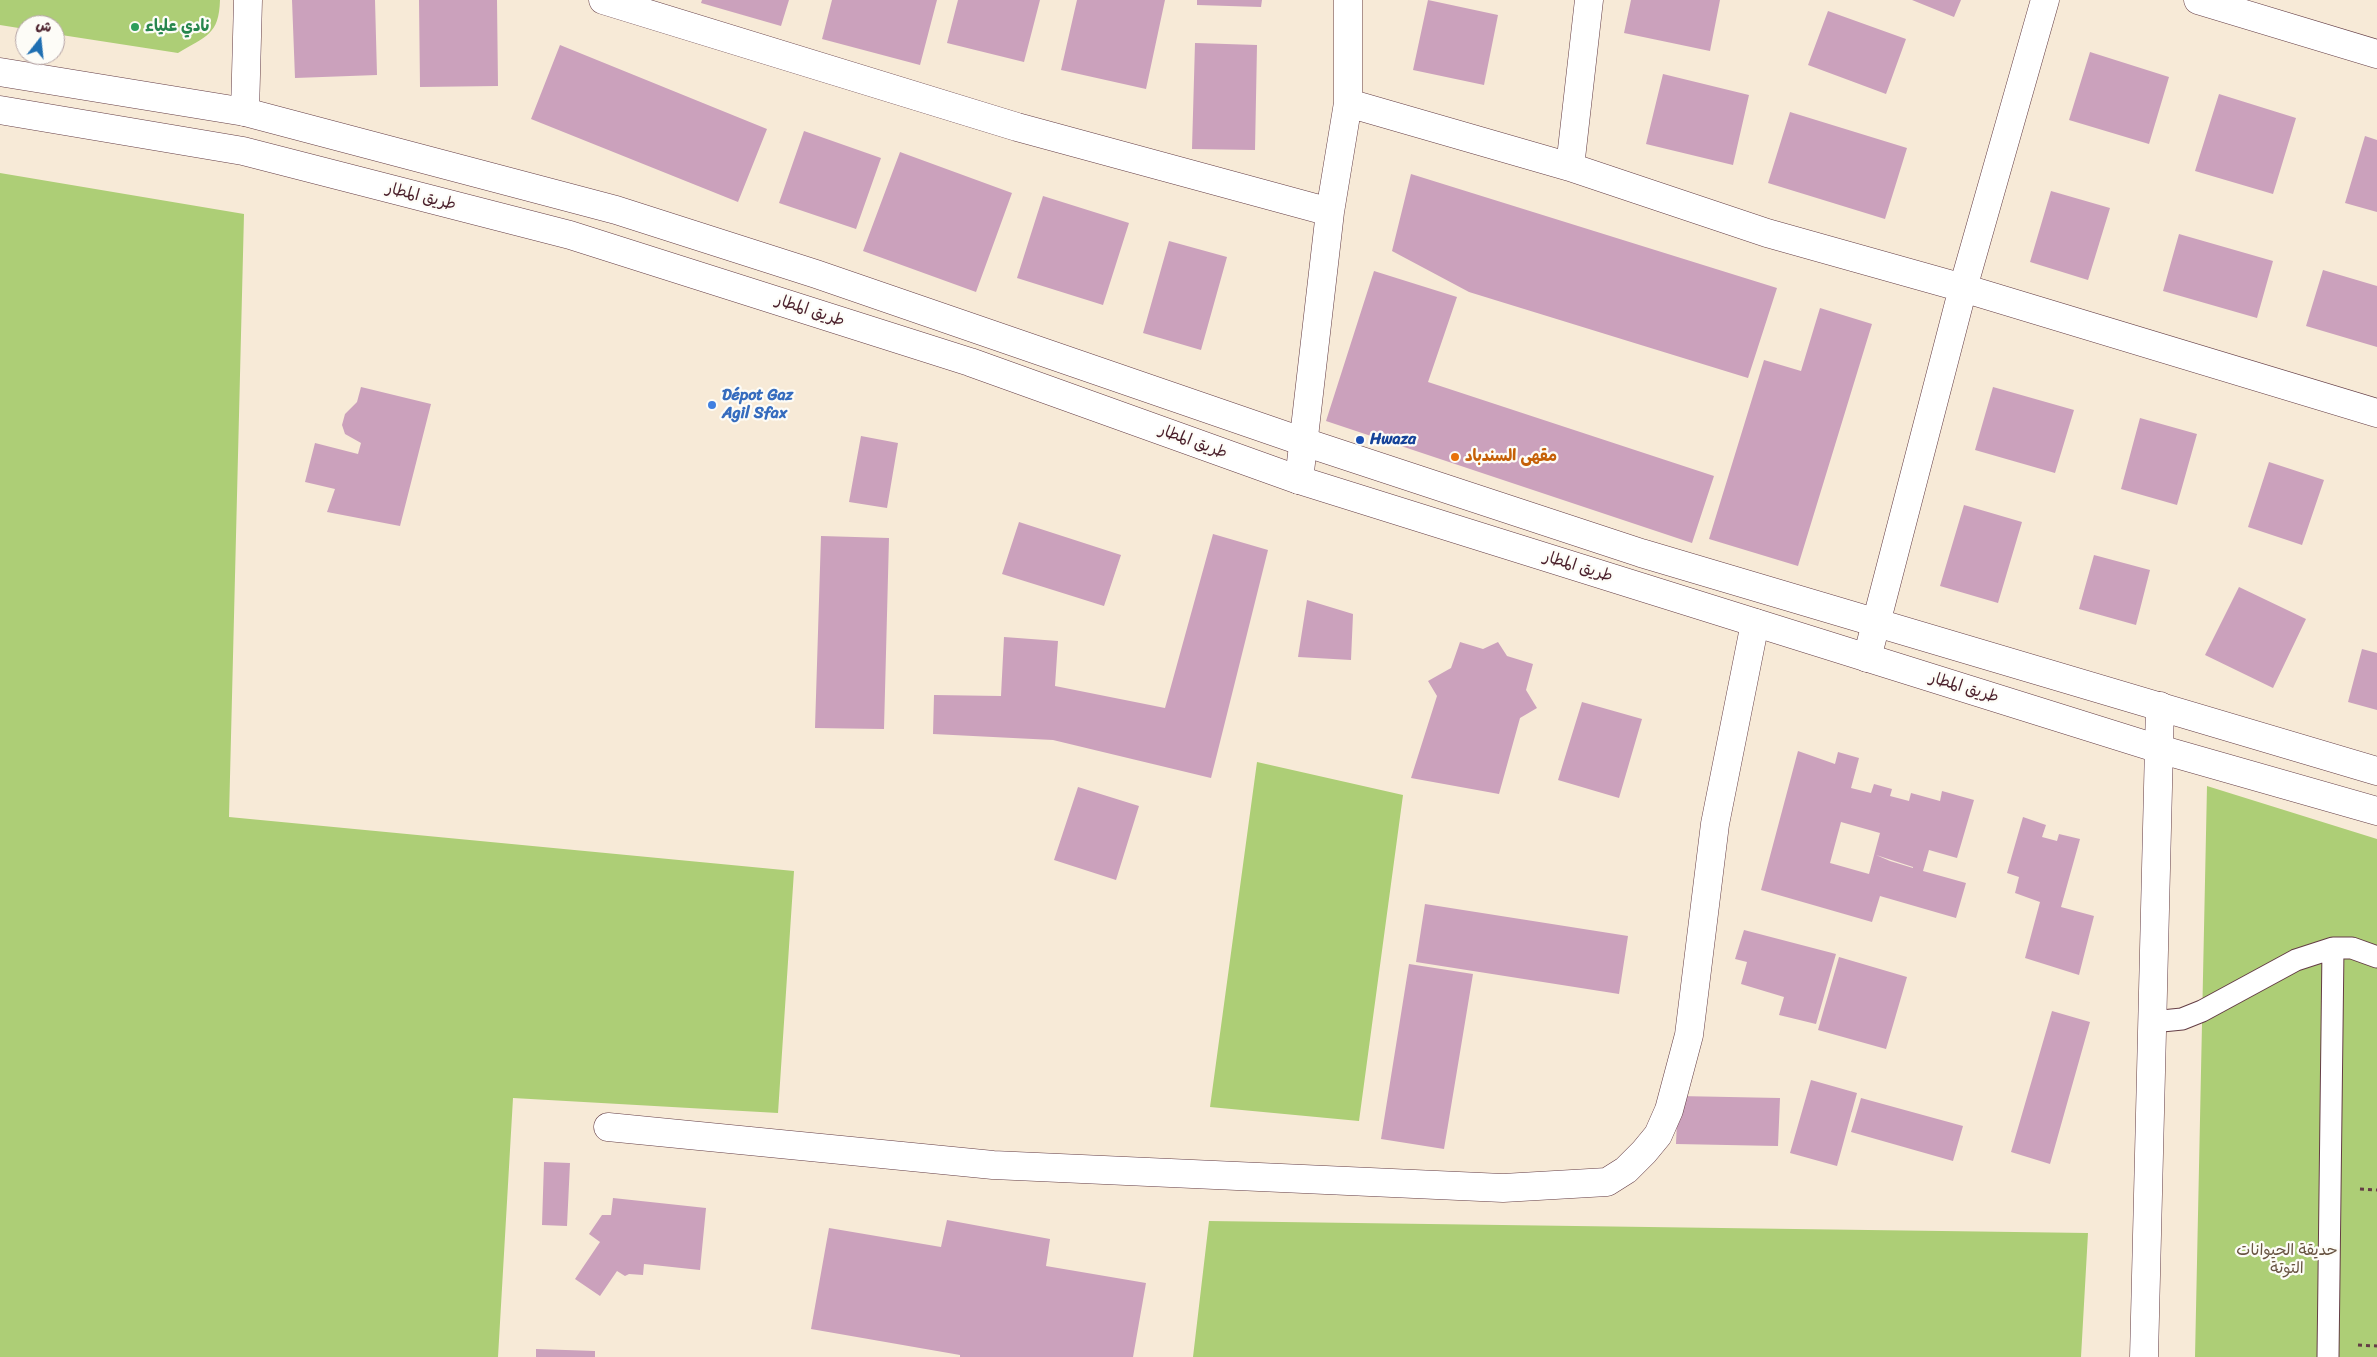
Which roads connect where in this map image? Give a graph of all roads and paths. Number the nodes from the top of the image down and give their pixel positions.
1 (248, 0) edge
2 (603, 0) edge
3 (1348, 0) edge
4 (1589, 0) edge
5 (2045, 0) edge
6 (2198, 0) edge
7 (2377, 54) edge
8 (0, 72) edge
9 (1348, 102) junction
10 (0, 110) edge
11 (245, 112) junction
12 (1570, 167) junction
13 (1330, 212) junction
14 (1963, 288) junction
15 (2377, 413) edge
16 (1304, 442) junction
17 (1299, 480) junction
18 (1876, 621) junction
19 (1755, 623) junction
20 (1867, 658) junction
21 (2160, 706) junction
22 (2159, 749) junction
23 (2377, 771) edge
24 (2377, 811) edge
25 (2333, 948) junction
26 (2377, 957) edge
27 (2152, 1022) junction
28 (608, 1126) dead end
29 (2144, 1357) edge
30 (2328, 1357) edge

1 - 11 street
2 - 13 street
3 - 9 street
4 - 12 street
5 - 14 street
6 - 7 street
8 - 11 street, طريق المطار
9 - 12 street
9 - 13 street
10 - 17 street, طريق المطار
11 - 16 street, طريق المطار
12 - 14 street
13 - 16 street
14 - 15 street
14 - 18 street
16 - 17 street
16 - 18 street, طريق المطار
17 - 19 street, طريق المطار
18 - 20 street
18 - 21 street, طريق المطار
19 - 20 street, طريق المطار
19 - 28 street
20 - 22 street, طريق المطار
21 - 22 street
21 - 23 street, طريق المطار
22 - 24 street, طريق المطار
22 - 27 street
25 - 26 lane
25 - 27 lane
25 - 30 lane
27 - 29 street

